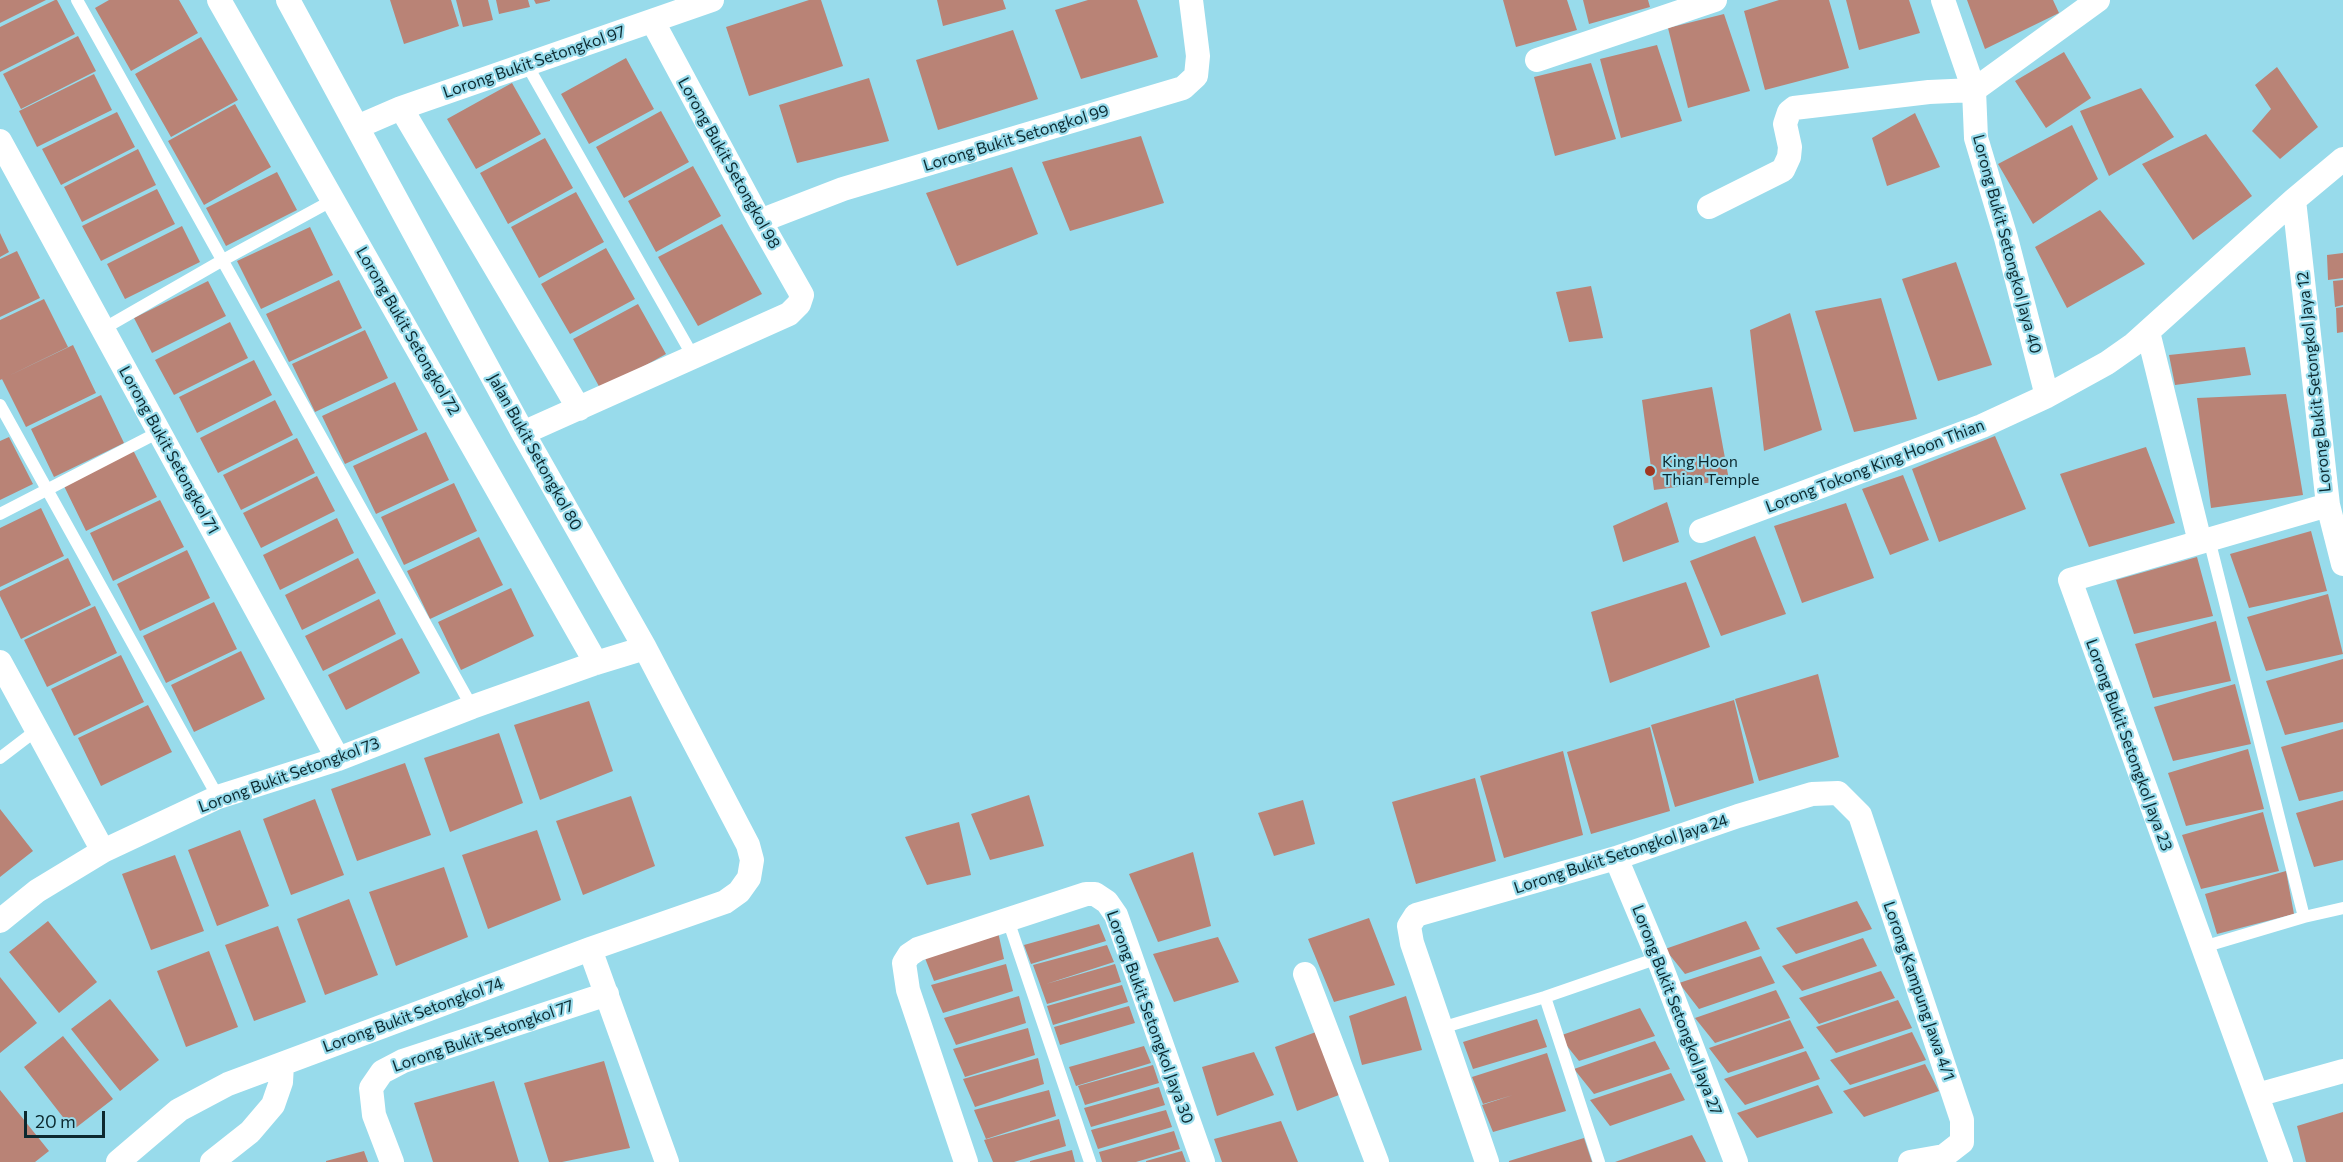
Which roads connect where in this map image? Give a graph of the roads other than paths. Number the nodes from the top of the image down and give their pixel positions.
1 (77, 0) edge
2 (219, 0) edge
3 (288, 0) edge
4 (712, 0) edge
5 (1191, 0) edge
6 (1715, 0) edge
7 (1943, 0) edge
8 (2086, 4) edge
9 (653, 22) junction
10 (1537, 60) dead end
11 (527, 65) junction
12 (1974, 90) junction
13 (401, 108) junction
14 (357, 127) junction
15 (0, 141) edge
16 (2343, 159) edge
17 (2294, 200) junction
18 (333, 201) junction
19 (1709, 207) dead end
20 (760, 221) junction
21 (223, 260) junction
22 (103, 329) junction
23 (2148, 332) junction
24 (694, 358) junction
25 (2047, 396) junction
26 (0, 405) edge
27 (579, 410) junction
28 (159, 432) junction
29 (524, 433) junction
30 (48, 488) junction
31 (2328, 505) junction
32 (0, 514) edge
33 (1701, 531) dead end
34 (2205, 541) junction
35 (2343, 564) edge
36 (645, 648) junction
37 (0, 662) edge
38 (596, 663) junction
39 (472, 707) junction
40 (38, 729) junction
41 (0, 758) edge
42 (338, 759) junction
43 (1838, 794) joint
44 (219, 797) junction
45 (103, 851) junction
46 (1616, 858) junction
47 (725, 902) joint
48 (2343, 908) edge
49 (2304, 917) junction
50 (1008, 920) junction
51 (0, 921) edge
52 (2203, 947) junction
53 (590, 949) junction
54 (1658, 958) junction
55 (1305, 974) dead end
56 (607, 994) junction
57 (1545, 997) junction
58 (1441, 1028) junction
59 (282, 1064) junction
60 (2343, 1071) edge
61 (2257, 1095) junction
62 (118, 1162) edge
63 (212, 1162) edge
64 (392, 1162) edge
65 (667, 1162) edge
66 (966, 1162) edge
67 (1090, 1162) edge
68 (1203, 1162) edge
69 (1377, 1162) edge
70 (1487, 1162) edge
71 (1599, 1162) edge
72 (1736, 1162) edge
73 (1910, 1162) edge
74 (2281, 1162) edge

1 - 21 lane
2 - 18 street, Lorong Bukit Setongkol 72
3 - 14 street, Jalan Bukit Setongkol 80
4 - 9 street, Lorong Bukit Setongkol 97
5 - 20 street, Lorong Bukit Setongkol 99
6 - 10 street
7 - 12 street, Lorong Bukit Setongkol Jaya 40
8 - 12 street
9 - 11 street, Lorong Bukit Setongkol 97
9 - 20 street, Lorong Bukit Setongkol 98
11 - 13 street, Lorong Bukit Setongkol 97
11 - 24 lane
12 - 19 street
12 - 25 street, Lorong Bukit Setongkol Jaya 40
13 - 14 street, Lorong Bukit Setongkol 97
13 - 27 street
14 - 29 street, Jalan Bukit Setongkol 80
15 - 22 street, Lorong Bukit Setongkol 71
16 - 17 street, Lorong Tokong King Hoon Thian
17 - 23 street, Lorong Tokong King Hoon Thian
17 - 31 street, Lorong Bukit Setongkol Jaya 12
18 - 21 lane
18 - 38 street, Lorong Bukit Setongkol 72
20 - 24 street, Lorong Bukit Setongkol 98
21 - 22 lane
21 - 39 lane
22 - 28 street, Lorong Bukit Setongkol 71
23 - 25 street, Lorong Tokong King Hoon Thian
23 - 34 street
24 - 27 street
25 - 33 street, Lorong Tokong King Hoon Thian
26 - 30 lane
27 - 29 street
28 - 30 lane
28 - 42 street, Lorong Bukit Setongkol 71
29 - 36 street, Jalan Bukit Setongkol 80
30 - 32 lane
30 - 44 lane
31 - 34 street, Lorong Bukit Setongkol Jaya 23
31 - 35 street, Lorong Bukit Setongkol Jaya 12
34 - 49 lane
34 - 52 street, Lorong Bukit Setongkol Jaya 23
36 - 38 street, Lorong Bukit Setongkol 73
36 - 47 street, Jalan Bukit Setongkol 80
37 - 40 street
38 - 39 street, Lorong Bukit Setongkol 73
39 - 42 street, Lorong Bukit Setongkol 73
40 - 41 lane
40 - 45 street
42 - 44 street, Lorong Bukit Setongkol 73
43 - 46 street, Lorong Bukit Setongkol Jaya 24
43 - 73 street, Lorong Kampung Jawa 4/1
44 - 45 street, Lorong Bukit Setongkol 73
45 - 51 street, Lorong Bukit Setongkol 73
46 - 54 street, Lorong Bukit Setongkol Jaya 27
46 - 58 street, Lorong Bukit Setongkol Jaya 24
47 - 53 street, Lorong Bukit Setongkol 74
48 - 49 lane
49 - 52 lane
50 - 66 street, Lorong Bukit Setongkol Jaya 30
50 - 67 lane
50 - 68 street, Lorong Bukit Setongkol Jaya 30
52 - 61 street, Lorong Bukit Setongkol Jaya 23
53 - 56 street
53 - 59 street, Lorong Bukit Setongkol 74
54 - 57 lane
54 - 72 street, Lorong Bukit Setongkol Jaya 27
55 - 69 street
56 - 64 street, Lorong Bukit Setongkol 77
56 - 65 street
57 - 58 lane
57 - 71 lane
58 - 70 street
59 - 62 street, Lorong Bukit Setongkol 74
59 - 63 street
60 - 61 street
61 - 74 street, Lorong Bukit Setongkol Jaya 23

